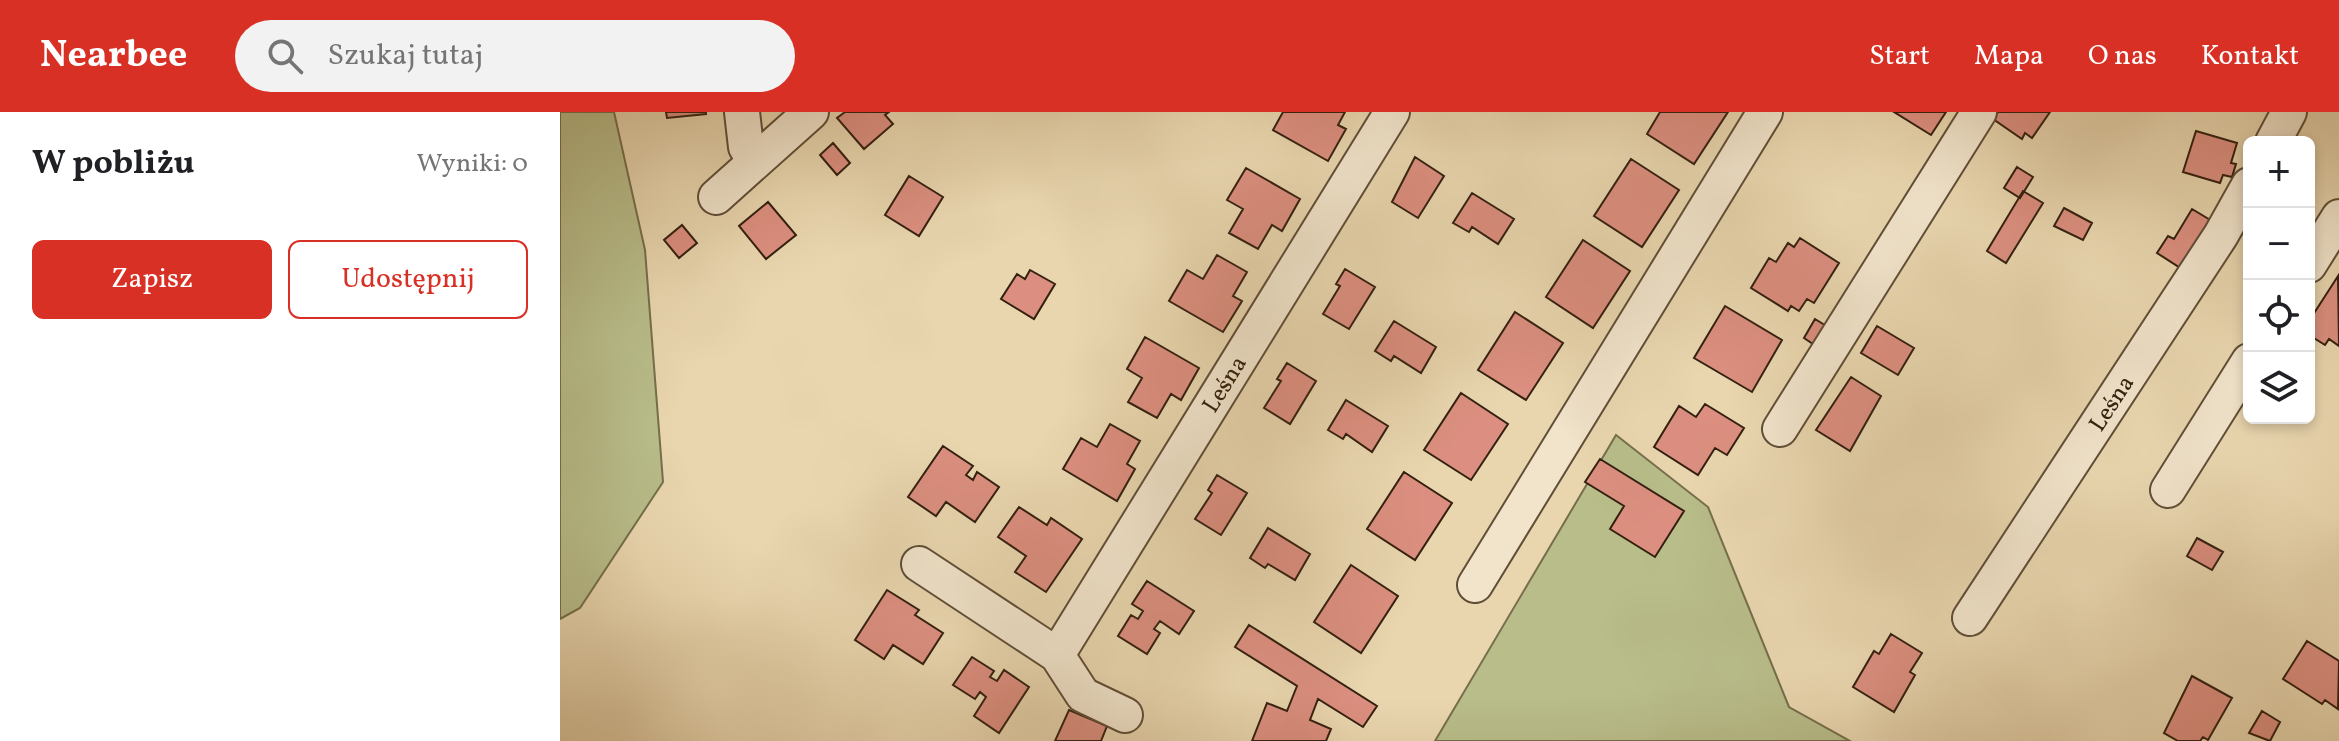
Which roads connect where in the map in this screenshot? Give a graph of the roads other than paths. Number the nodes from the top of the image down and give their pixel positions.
1 (742, 112) edge
2 (811, 112) edge
3 (1392, 112) edge
4 (1765, 112) edge
5 (1979, 112) edge
6 (2289, 112) edge
7 (2276, 136) edge
8 (755, 162) junction
9 (2243, 196) edge
10 (716, 197) dead end
11 (2339, 217) edge
12 (2315, 255) edge
13 (2243, 371) edge
14 (1780, 429) dead end
15 (2168, 490) dead end
16 (919, 564) dead end
17 (1475, 585) dead end
18 (1970, 618) dead end
19 (1057, 655) junction
20 (1125, 715) dead end

1 - 8 street
2 - 8 street
3 - 19 street, Leśna
4 - 17 street
5 - 14 street
6 - 7 street
8 - 10 street
9 - 18 street, Leśna
11 - 12 street
13 - 15 street
16 - 19 street
19 - 20 street

